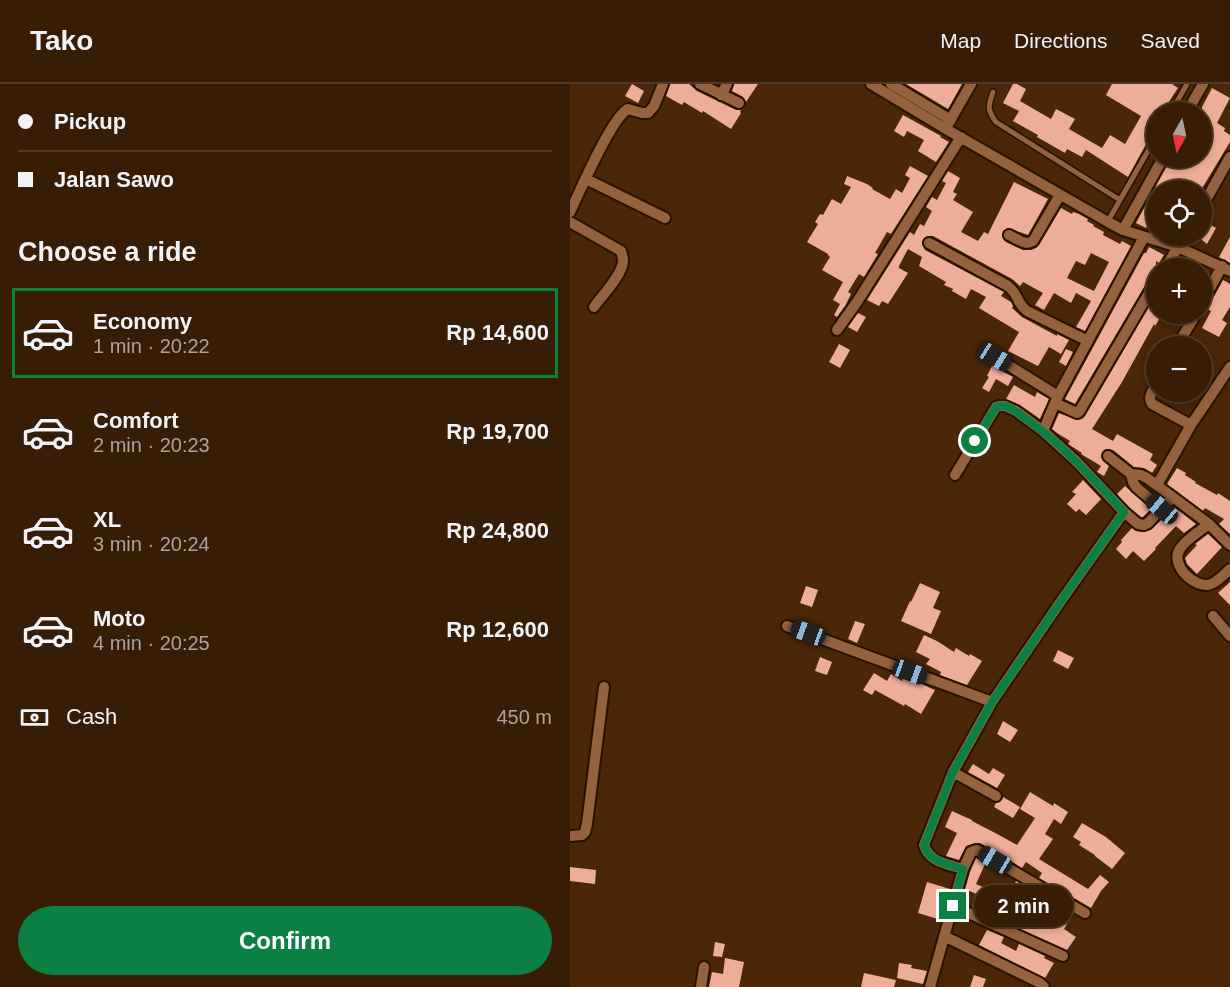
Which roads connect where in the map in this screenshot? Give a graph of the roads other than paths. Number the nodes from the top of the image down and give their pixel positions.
1 (663, 84) edge
2 (700, 84) edge
3 (728, 84) edge
4 (871, 84) edge
5 (891, 84) edge
6 (971, 84) edge
7 (1187, 84) edge
8 (1203, 84) edge
9 (993, 92) dead end
10 (721, 95) junction
11 (1177, 102) edge
12 (1193, 102) edge
13 (739, 103) dead end
14 (948, 124) junction
15 (961, 137) junction
16 (1146, 155) edge
17 (1230, 157) edge
18 (1157, 168) edge
19 (586, 179) junction
20 (1212, 189) edge
21 (1060, 195) junction
22 (1120, 201) junction
23 (570, 212) edge
24 (665, 218) dead end
25 (570, 222) edge
26 (1108, 222) junction
27 (1123, 230) junction
28 (1010, 235) dead end
29 (1144, 237) junction
30 (929, 243) dead end
31 (1178, 247) junction
32 (1171, 258) edge
33 (1226, 269) edge
34 (1212, 289) edge
35 (1146, 298) edge
36 (594, 308) dead end
37 (837, 330) dead end
38 (1088, 341) junction
39 (995, 357) dead end
40 (1230, 367) edge
41 (1057, 400) junction
42 (1151, 402) edge
43 (1191, 425) junction
44 (1043, 431) junction
45 (1108, 456) dead end
46 (1131, 474) junction
47 (955, 475) dead end
48 (1157, 485) junction
49 (1173, 497) junction
50 (1162, 509) junction
51 (1124, 512) junction
52 (1209, 524) junction
53 (1230, 545) edge
54 (1230, 569) edge
55 (1213, 616) dead end
56 (787, 626) dead end
57 (1230, 636) edge
58 (604, 687) dead end
59 (992, 702) junction
60 (953, 772) junction
61 (996, 796) dead end
62 (570, 836) edge
63 (963, 869) junction
64 (953, 906) junction
65 (1085, 913) dead end
66 (944, 936) junction
67 (1063, 956) dead end
68 (704, 967) dead end
69 (700, 987) edge
70 (930, 987) edge
71 (1043, 987) edge

1 - 19 street
2 - 10 street
3 - 10 street
4 - 14 street
5 - 14 street
6 - 14 street
7 - 11 lane
8 - 12 street
9 - 22 lane
10 - 13 street
14 - 15 street
15 - 21 street
15 - 37 street
16 - 22 lane
17 - 20 street
18 - 27 street
19 - 23 street
19 - 24 street
21 - 26 street
21 - 28 street
22 - 26 lane
25 - 36 street
26 - 27 street
27 - 29 street
29 - 31 street
29 - 38 street
30 - 38 street
31 - 32 street
31 - 33 street
33 - 34 street
35 - 41 street
38 - 41 street
39 - 41 street
40 - 43 street
41 - 44 street
42 - 43 street
43 - 48 street
44 - 47 street
44 - 51 street
45 - 46 street
46 - 48 street
46 - 50 street
48 - 49 street
49 - 50 street
49 - 52 street
50 - 51 street
51 - 59 street
52 - 53 street
52 - 54 street
55 - 57 street
56 - 59 street
58 - 62 street
59 - 60 street
60 - 61 street
60 - 63 street
63 - 64 street
63 - 65 street
64 - 66 street
64 - 67 street
66 - 70 street
66 - 71 street
68 - 69 street

